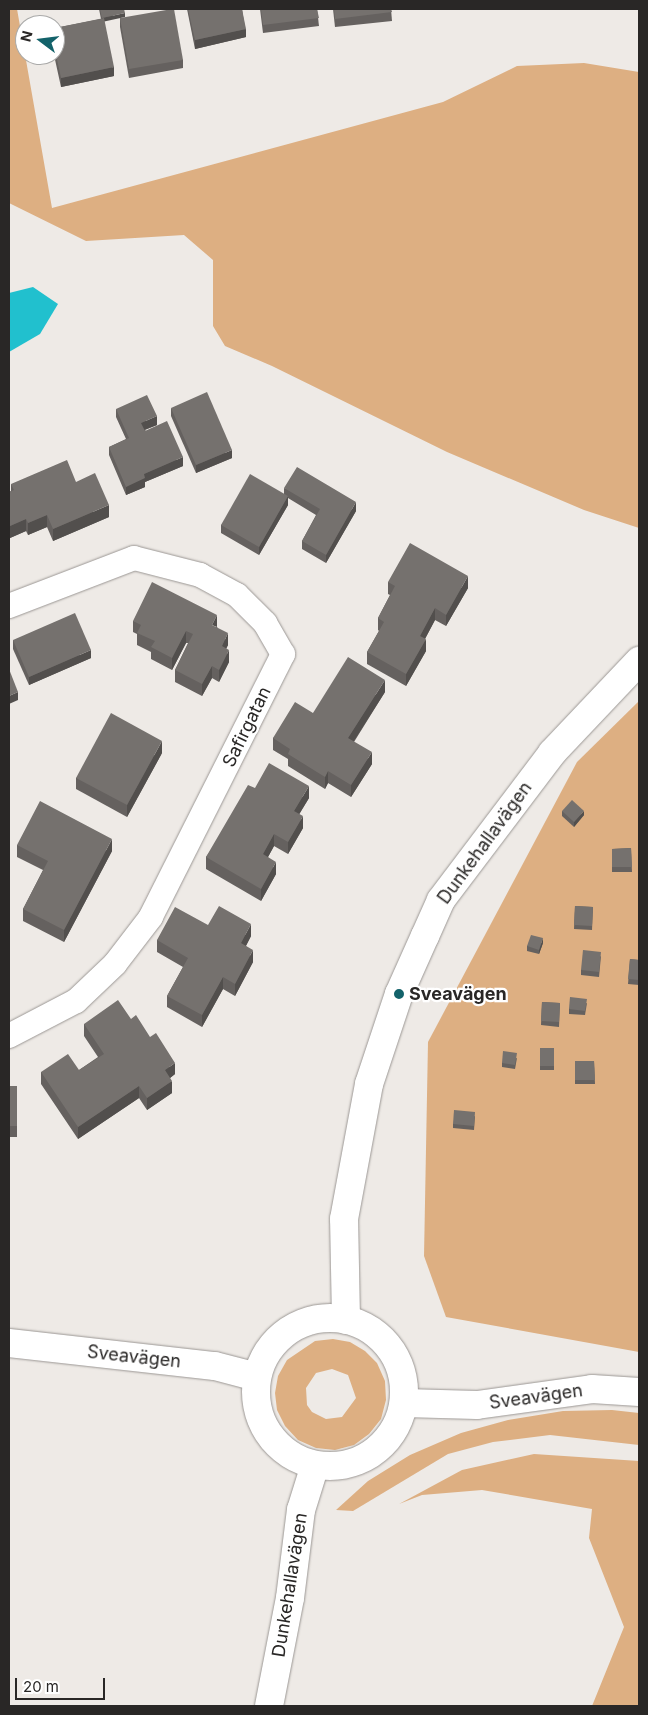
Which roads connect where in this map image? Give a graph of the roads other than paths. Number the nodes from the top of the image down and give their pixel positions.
1 (9, 606) edge
2 (639, 661) edge
3 (9, 1036) edge
4 (346, 1320) junction
5 (9, 1343) edge
6 (257, 1377) junction
7 (639, 1392) edge
8 (404, 1403) junction
9 (315, 1465) junction
10 (269, 1706) edge

1 - 3 street, Safirgatan
2 - 4 street, Dunkehallavägen
4 - 6 street
4 - 8 street
5 - 6 street, Sveavägen
6 - 9 street
7 - 8 street, Sveavägen
8 - 9 street
9 - 10 street, Dunkehallavägen

